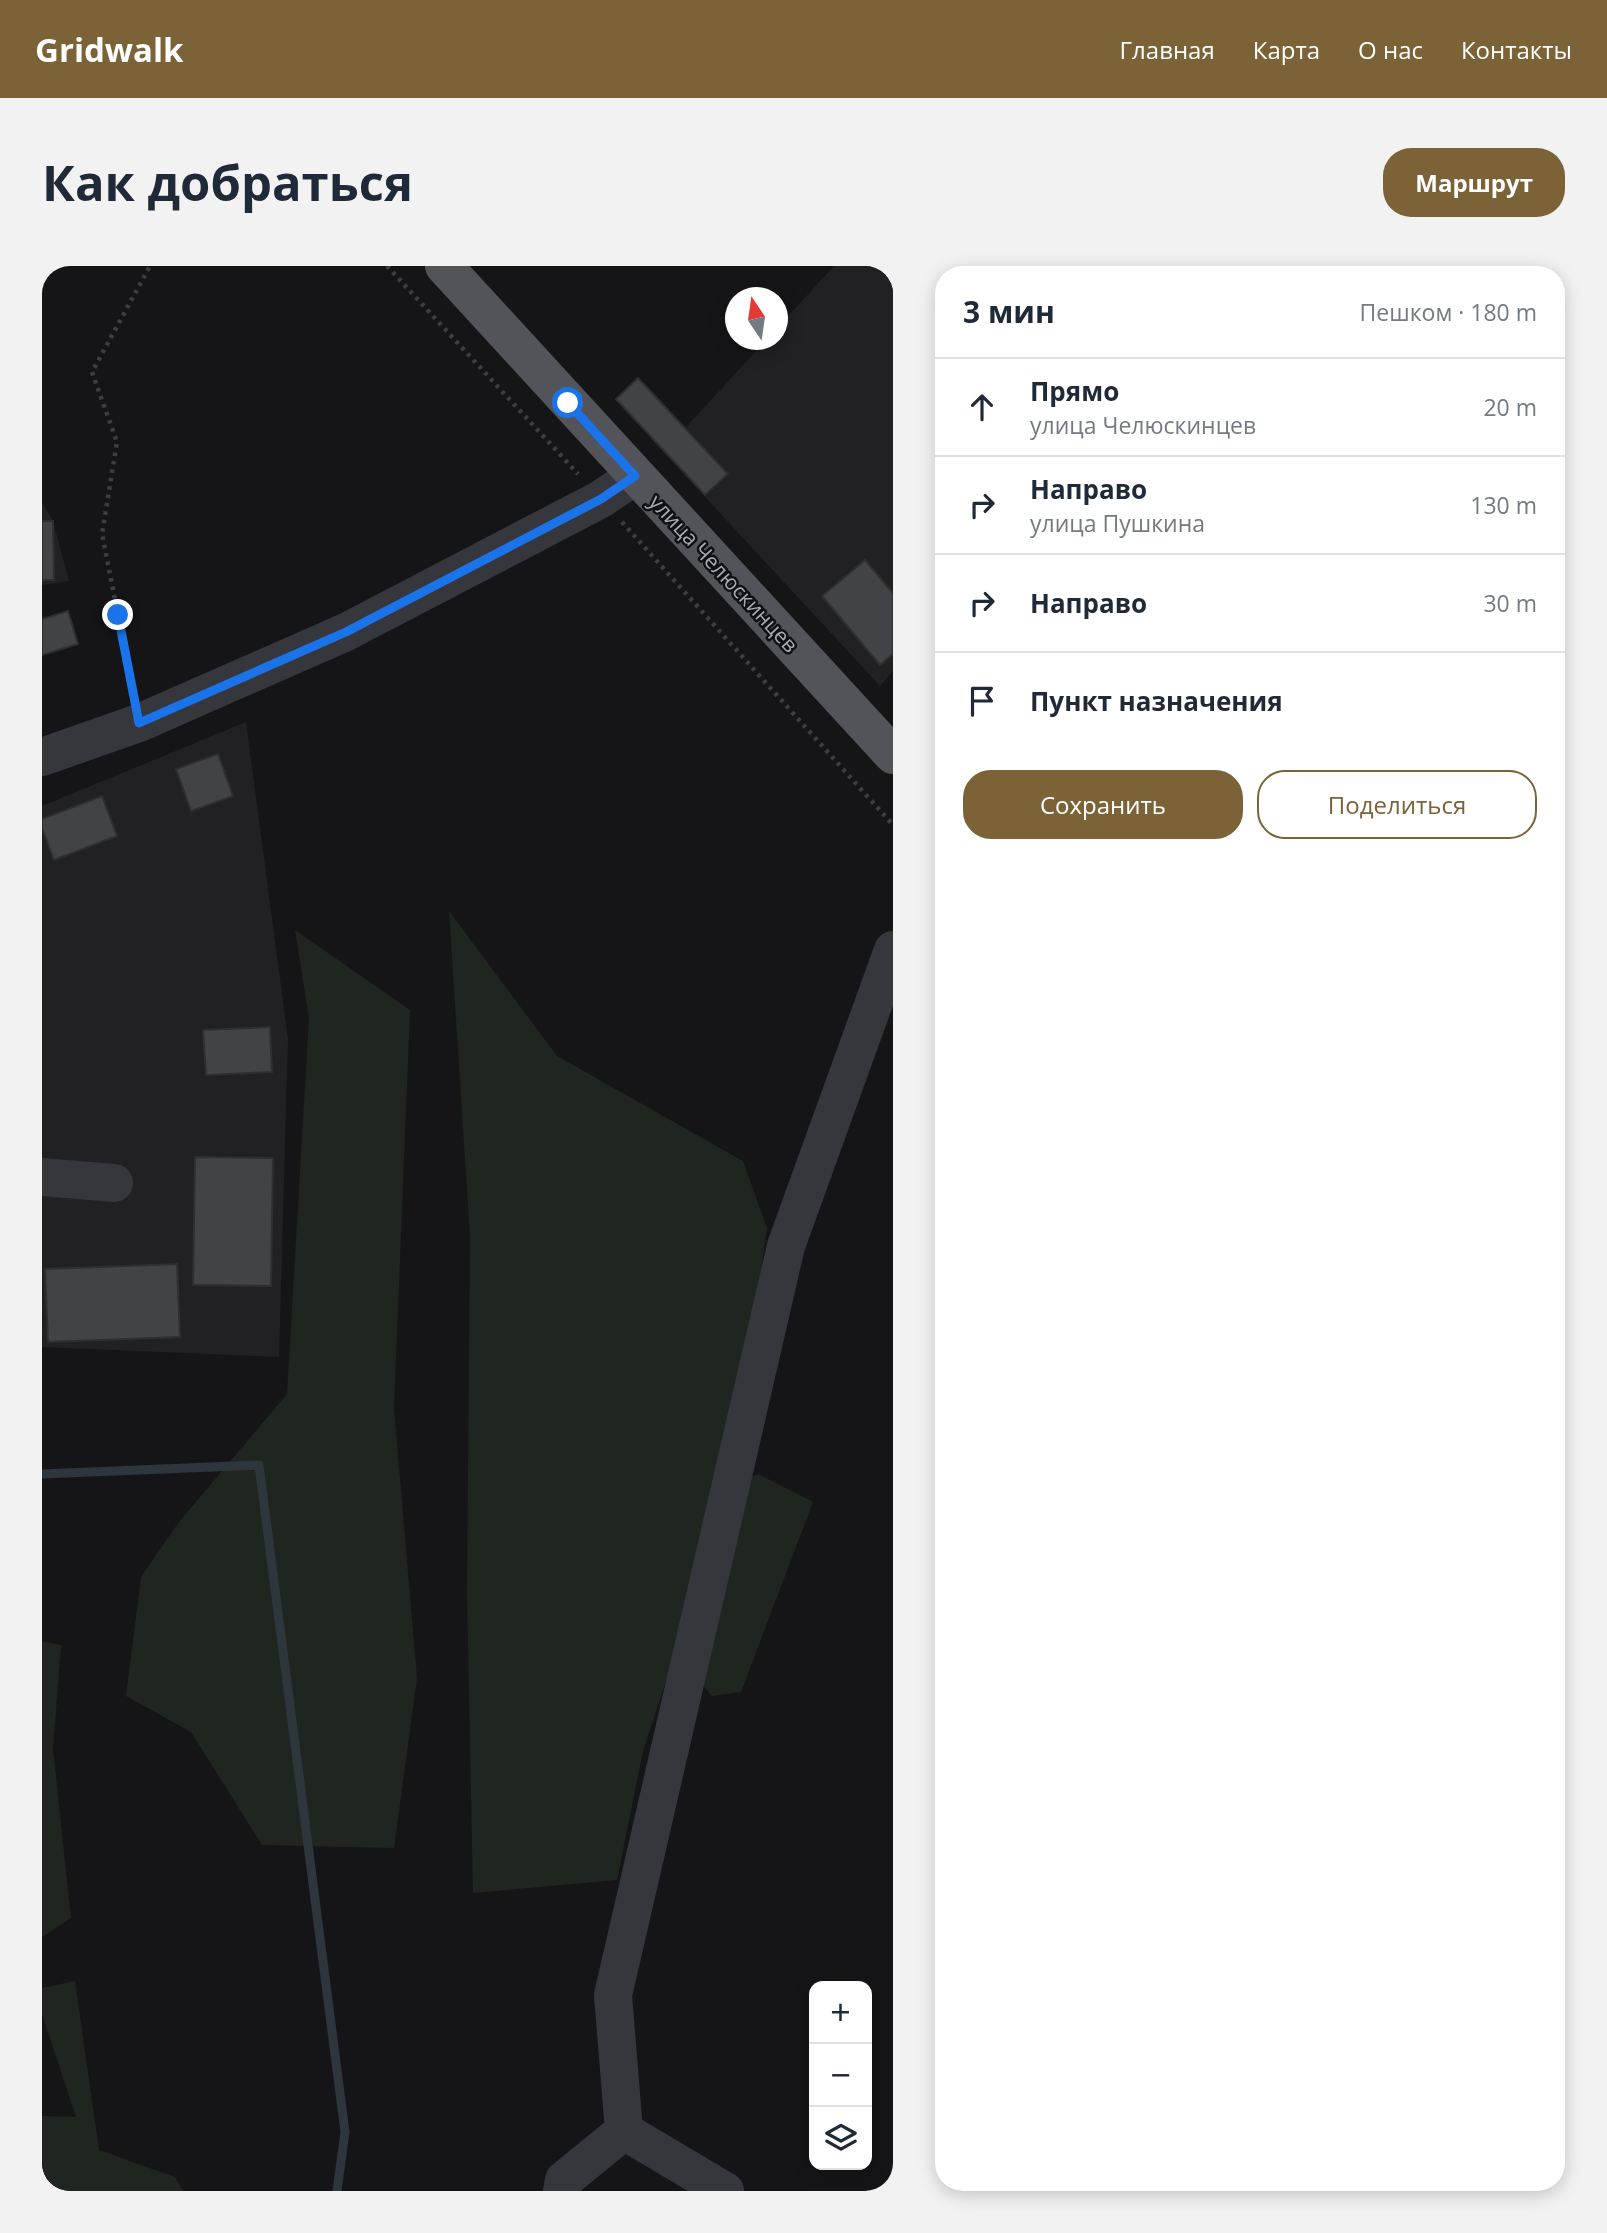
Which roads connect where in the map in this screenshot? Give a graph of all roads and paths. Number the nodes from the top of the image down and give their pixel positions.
1 (149, 266) edge
2 (387, 266) edge
3 (443, 266) edge
4 (635, 476) junction
5 (601, 499) junction
6 (139, 723) junction
7 (893, 754) edge
8 (42, 757) edge
9 (893, 825) edge
10 (893, 950) edge
11 (42, 1177) edge
12 (114, 1183) dead end
13 (624, 2131) junction
14 (562, 2191) edge
15 (725, 2191) edge

1 - 6 path
2 - 5 path
3 - 4 main road, улица Челюскинцев
4 - 5 street
4 - 7 main road, улица Челюскинцев
5 - 6 street
5 - 9 path
6 - 8 street
10 - 13 street
11 - 12 street
13 - 14 street
13 - 15 street

